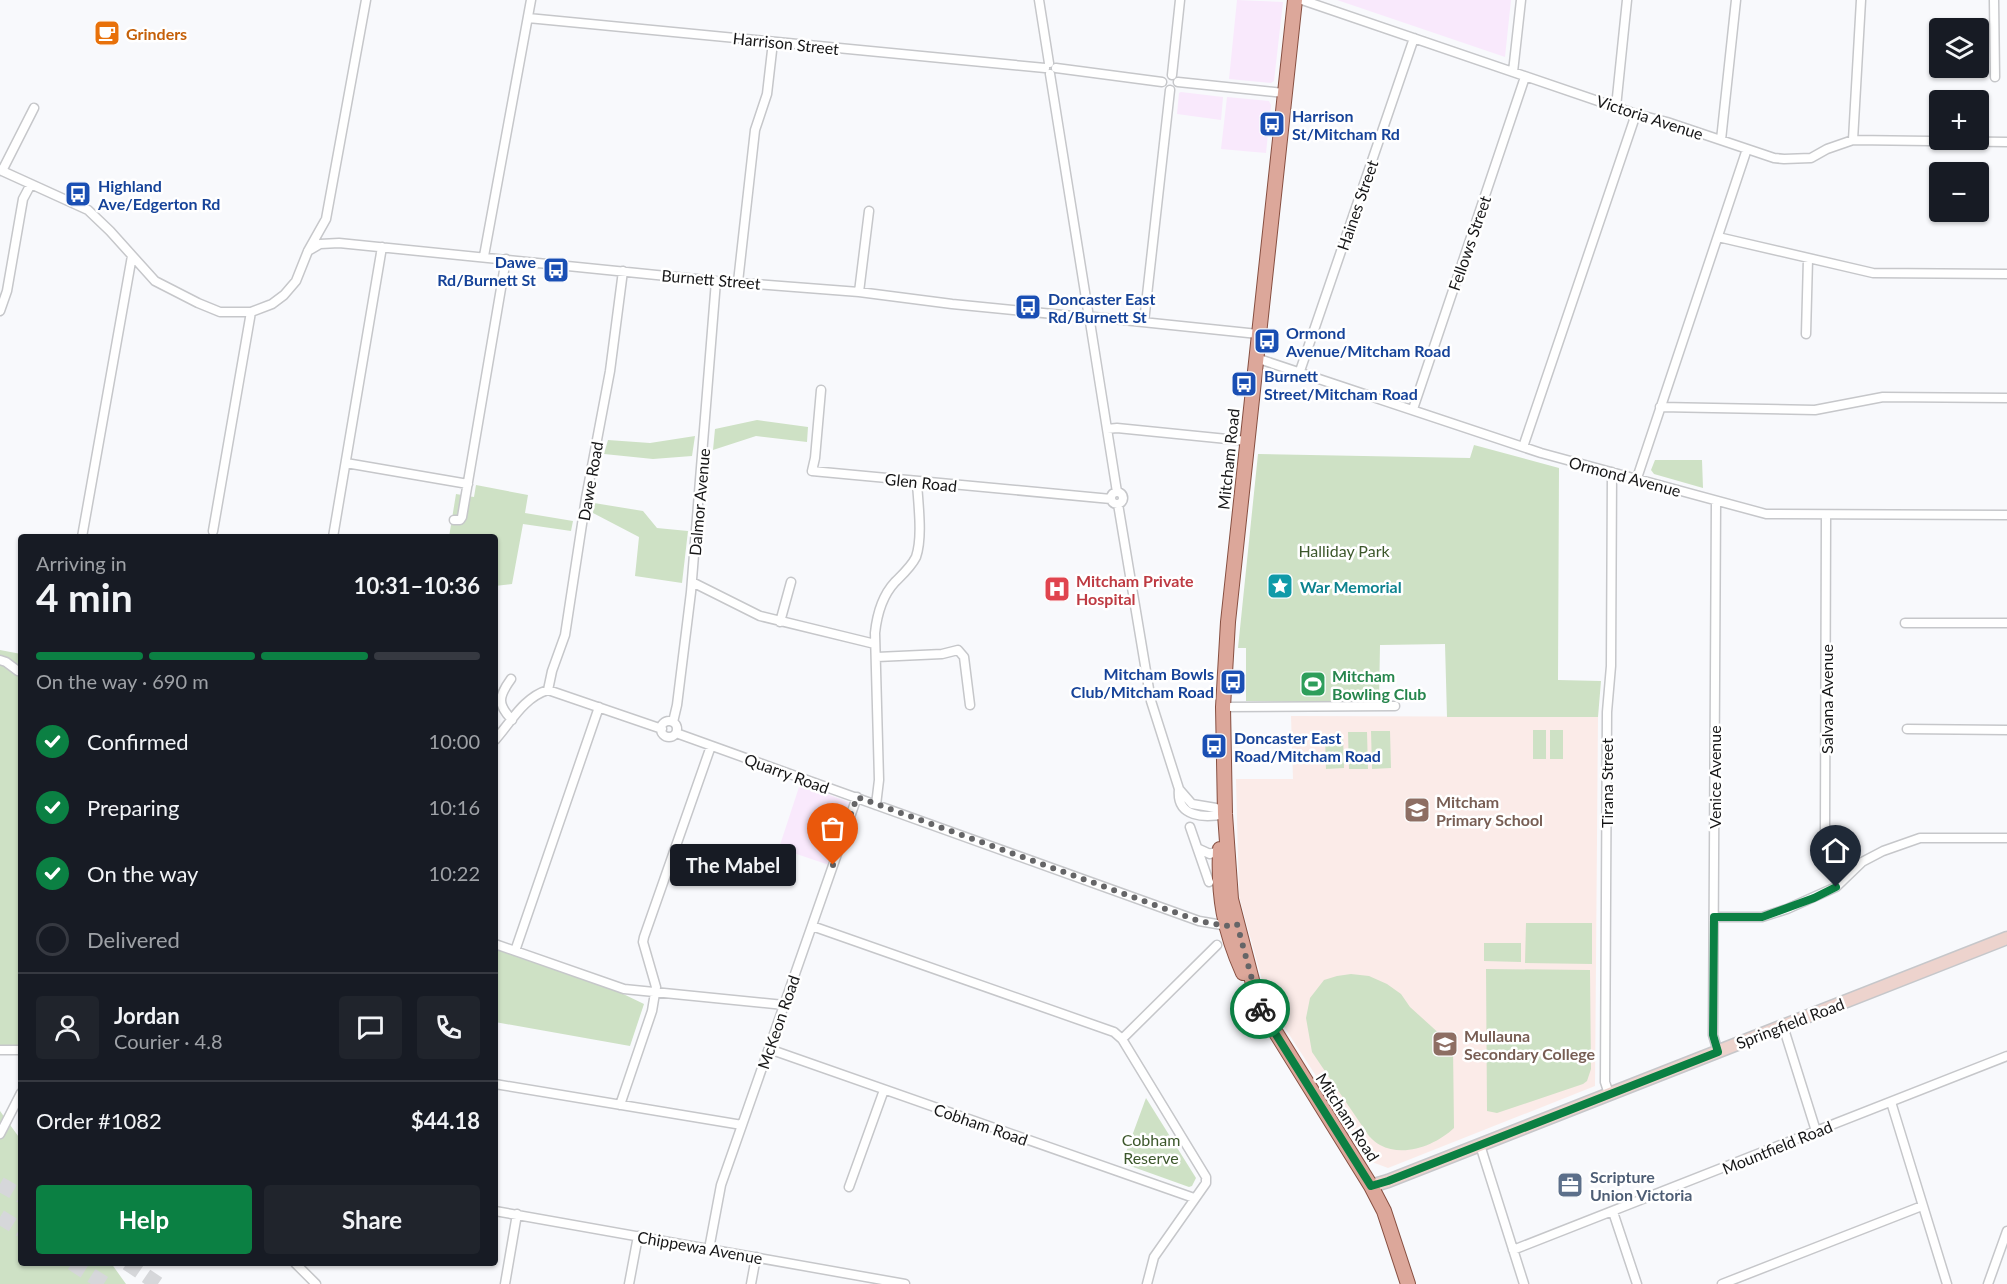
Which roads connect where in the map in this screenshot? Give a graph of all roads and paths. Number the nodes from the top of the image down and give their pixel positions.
1 (366, 0) edge
2 (531, 0) edge
3 (1039, 0) edge
4 (1179, 0) edge
5 (1295, 0) edge
6 (1302, 0) edge
7 (1521, 0) edge
8 (1627, 0) edge
9 (1736, 0) edge
10 (1861, 0) edge
11 (1994, 0) edge
12 (1318, 3) edge
13 (528, 18) junction
14 (1413, 38) junction
15 (773, 42) junction
16 (1050, 68) junction
17 (1513, 72) junction
18 (1525, 76) junction
19 (1995, 77) dead end
20 (1175, 79) junction
21 (1162, 82) junction
22 (1170, 90) junction
23 (1284, 93) junction
24 (1616, 107) junction
25 (34, 108) dead end
26 (1636, 114) junction
27 (1721, 140) junction
28 (1853, 140) junction
29 (2007, 142) edge
30 (1747, 149) junction
31 (1, 170) edge
32 (31, 184) junction
33 (869, 211) dead end
34 (322, 227) junction
35 (1718, 237) junction
36 (339, 243) junction
37 (382, 247) junction
38 (308, 251) junction
39 (132, 256) junction
40 (484, 256) junction
41 (506, 259) junction
42 (1808, 260) junction
43 (623, 271) junction
44 (2007, 274) edge
45 (716, 280) junction
46 (738, 282) junction
47 (859, 292) junction
48 (0, 311) edge
49 (251, 312) junction
50 (1089, 317) junction
51 (1144, 322) junction
52 (1258, 334) junction
53 (1806, 334) dead end
54 (1256, 358) junction
55 (1300, 371) junction
56 (821, 390) dead end
57 (2007, 398) edge
58 (1660, 407) junction
59 (1413, 409) junction
60 (1107, 429) junction
61 (1247, 441) junction
62 (1523, 447) junction
63 (346, 463) junction
64 (1612, 472) junction
65 (1637, 478) junction
66 (917, 482) junction
67 (468, 484) junction
68 (1115, 498) junction
69 (1716, 501) junction
70 (1826, 515) junction
71 (2007, 515) edge
72 (454, 520) dead end
73 (213, 531) dead end
74 (83, 534) edge
75 (334, 534) edge
76 (692, 582) junction
77 (791, 582) dead end
78 (780, 622) junction
79 (1905, 623) dead end
80 (2007, 623) edge
81 (875, 644) junction
82 (877, 657) junction
83 (0, 660) edge
84 (18, 671) dead end
85 (511, 679) dead end
86 (548, 690) junction
87 (970, 705) dead end
88 (1395, 706) dead end
89 (599, 707) junction
90 (1223, 707) junction
91 (512, 720) junction
92 (673, 722) junction
93 (662, 729) junction
94 (1907, 729) dead end
95 (2007, 730) edge
96 (676, 733) junction
97 (498, 736) edge
98 (711, 746) junction
99 (857, 797) junction
100 (876, 805) junction
101 (1225, 814) junction
102 (1190, 826) dead end
103 (2007, 838) edge
104 (1199, 849) junction
105 (1220, 850) junction
106 (1845, 878) junction
107 (1209, 882) dead end
108 (1714, 917) junction
109 (1231, 925) junction
110 (812, 926) junction
111 (2007, 938) edge
112 (498, 945) edge
113 (1217, 945) dead end
114 (515, 951) junction
115 (654, 993) junction
116 (784, 1005) junction
117 (1783, 1026) junction
118 (1122, 1039) junction
119 (769, 1048) junction
120 (0, 1050) edge
121 (18, 1050) edge
122 (1718, 1052) junction
123 (2007, 1056) edge
124 (498, 1085) edge
125 (884, 1090) junction
126 (1609, 1094) junction
127 (18, 1099) edge
128 (1891, 1102) junction
129 (620, 1105) junction
130 (742, 1125) junction
131 (1816, 1131) junction
132 (0, 1134) edge
133 (1480, 1145) junction
134 (1371, 1186) junction
135 (849, 1187) dead end
136 (1194, 1198) junction
137 (1923, 1206) junction
138 (498, 1211) edge
139 (1613, 1212) junction
140 (517, 1214) junction
141 (2007, 1231) edge
142 (638, 1236) junction
143 (709, 1249) junction
144 (1514, 1250) junction
145 (756, 1257) junction
146 (299, 1266) edge
147 (872, 1281) edge
148 (316, 1284) edge
149 (505, 1284) edge
150 (629, 1284) edge
151 (751, 1284) edge
152 (905, 1284) edge
153 (1147, 1284) edge
154 (1408, 1284) edge
155 (1524, 1284) edge
156 (1637, 1284) edge
157 (1722, 1284) edge
158 (1947, 1284) edge
159 (1988, 1284) edge

1 - 34 street
2 - 13 street
3 - 16 street
4 - 20 street
5 - 23 main road, Mitcham Road
6 - 12 street, Victoria Avenue
7 - 17 street
8 - 24 street
9 - 27 street
10 - 28 street
11 - 19 street
12 - 14 street, Victoria Avenue
13 - 15 street, Harrison Street
13 - 40 street
14 - 17 street, Victoria Avenue
14 - 55 street, Haines Street
15 - 16 street, Harrison Street
15 - 46 street
16 - 21 street, Harrison Street
16 - 50 street
17 - 18 street, Victoria Avenue
18 - 24 street, Victoria Avenue
18 - 59 street, Fellows Street
20 - 21 street
20 - 22 street
20 - 23 street
21 - 22 street
22 - 51 street
23 - 52 main road, Mitcham Road
24 - 26 street, Victoria Avenue
25 - 31 street
26 - 27 street, Victoria Avenue
26 - 62 street
27 - 30 street, Victoria Avenue
28 - 29 street, Victoria Avenue
28 - 30 street, Victoria Avenue
30 - 35 street
31 - 32 street
32 - 39 street
32 - 48 street
33 - 47 street
34 - 36 street
34 - 38 street
35 - 42 street
35 - 58 street
36 - 37 street, Burnett Street
36 - 38 street, Burnett Street
37 - 40 street, Burnett Street
37 - 63 street
38 - 49 street
39 - 49 street
39 - 74 street
40 - 41 street, Burnett Street
41 - 43 street, Burnett Street
41 - 67 street
42 - 44 street
42 - 53 street
43 - 45 street, Burnett Street
43 - 86 street, Dawe Road
45 - 46 street, Burnett Street
45 - 76 street, Dalmor Avenue
46 - 47 street, Burnett Street
47 - 50 street, Burnett Street
49 - 73 street
50 - 51 street, Burnett Street
50 - 60 street
51 - 52 street, Burnett Street
52 - 54 main road, Mitcham Road
54 - 55 street, Ormond Avenue
54 - 61 main road, Mitcham Road
55 - 59 street, Ormond Avenue
56 - 66 street, Glen Road
57 - 58 street
58 - 65 street
59 - 62 street, Ormond Avenue
60 - 61 street
60 - 68 street
61 - 90 main road, Mitcham Road
62 - 64 street, Ormond Avenue
63 - 67 street
63 - 75 street
64 - 65 street, Ormond Avenue
64 - 126 street, Tirana Street
65 - 69 street, Ormond Avenue
66 - 68 street, Glen Road
66 - 81 street
67 - 72 street
68 - 101 street
69 - 70 street, Ormond Avenue
69 - 108 street, Venice Avenue
70 - 71 street, Ormond Avenue
70 - 106 street, Salvana Avenue
76 - 78 street
76 - 92 street, Dalmor Avenue
77 - 78 street
78 - 81 street
79 - 80 street
81 - 82 street
82 - 87 street
82 - 100 street
83 - 84 street
85 - 91 street
86 - 89 street, Quarry Road
86 - 91 street
88 - 90 street
89 - 93 street, Quarry Road
89 - 114 street
90 - 101 main road, Mitcham Road
91 - 97 street
92 - 93 street
92 - 96 street
93 - 96 street, Quarry Road
94 - 95 street
96 - 98 street, Quarry Road
98 - 99 street, Quarry Road
98 - 115 street
99 - 100 street, Quarry Road
99 - 110 street, McKeon Road
100 - 109 street, Quarry Road
101 - 105 main road, Mitcham Road
101 - 109 main road, Mitcham Road
102 - 104 street
103 - 106 street
104 - 105 street
104 - 107 street
105 - 109 main road, Mitcham Road
106 - 108 street
108 - 122 street, Venice Avenue
109 - 134 main road, Mitcham Road
110 - 116 street, McKeon Road
110 - 118 street
111 - 117 main road, Springfield Road
112 - 114 street
113 - 118 street
114 - 115 street
115 - 116 street
115 - 129 street
116 - 119 street, McKeon Road
117 - 122 main road, Springfield Road
117 - 131 street
118 - 136 street
119 - 125 street, Cobham Road
119 - 130 street, McKeon Road
120 - 121 street
122 - 126 main road, Springfield Road
123 - 128 street, Mountfield Road
124 - 129 street
125 - 135 street
125 - 136 street, Cobham Road
126 - 133 main road, Springfield Road
127 - 132 street
128 - 131 street, Mountfield Road
128 - 137 street
129 - 130 street
130 - 143 street, McKeon Road
131 - 139 street, Mountfield Road
133 - 134 main road, Springfield Road
133 - 144 street
134 - 154 main road, Mitcham Road
136 - 153 street
137 - 157 street
137 - 158 street
138 - 140 street, Chippewa Avenue
139 - 144 street, Mountfield Road
139 - 156 street
140 - 142 street, Chippewa Avenue
140 - 149 street
141 - 159 street
142 - 143 street, Chippewa Avenue
142 - 150 street
143 - 145 street, Chippewa Avenue
144 - 155 street
145 - 147 street, Chippewa Avenue
145 - 151 street
146 - 148 street
147 - 152 street, Chippewa Avenue

